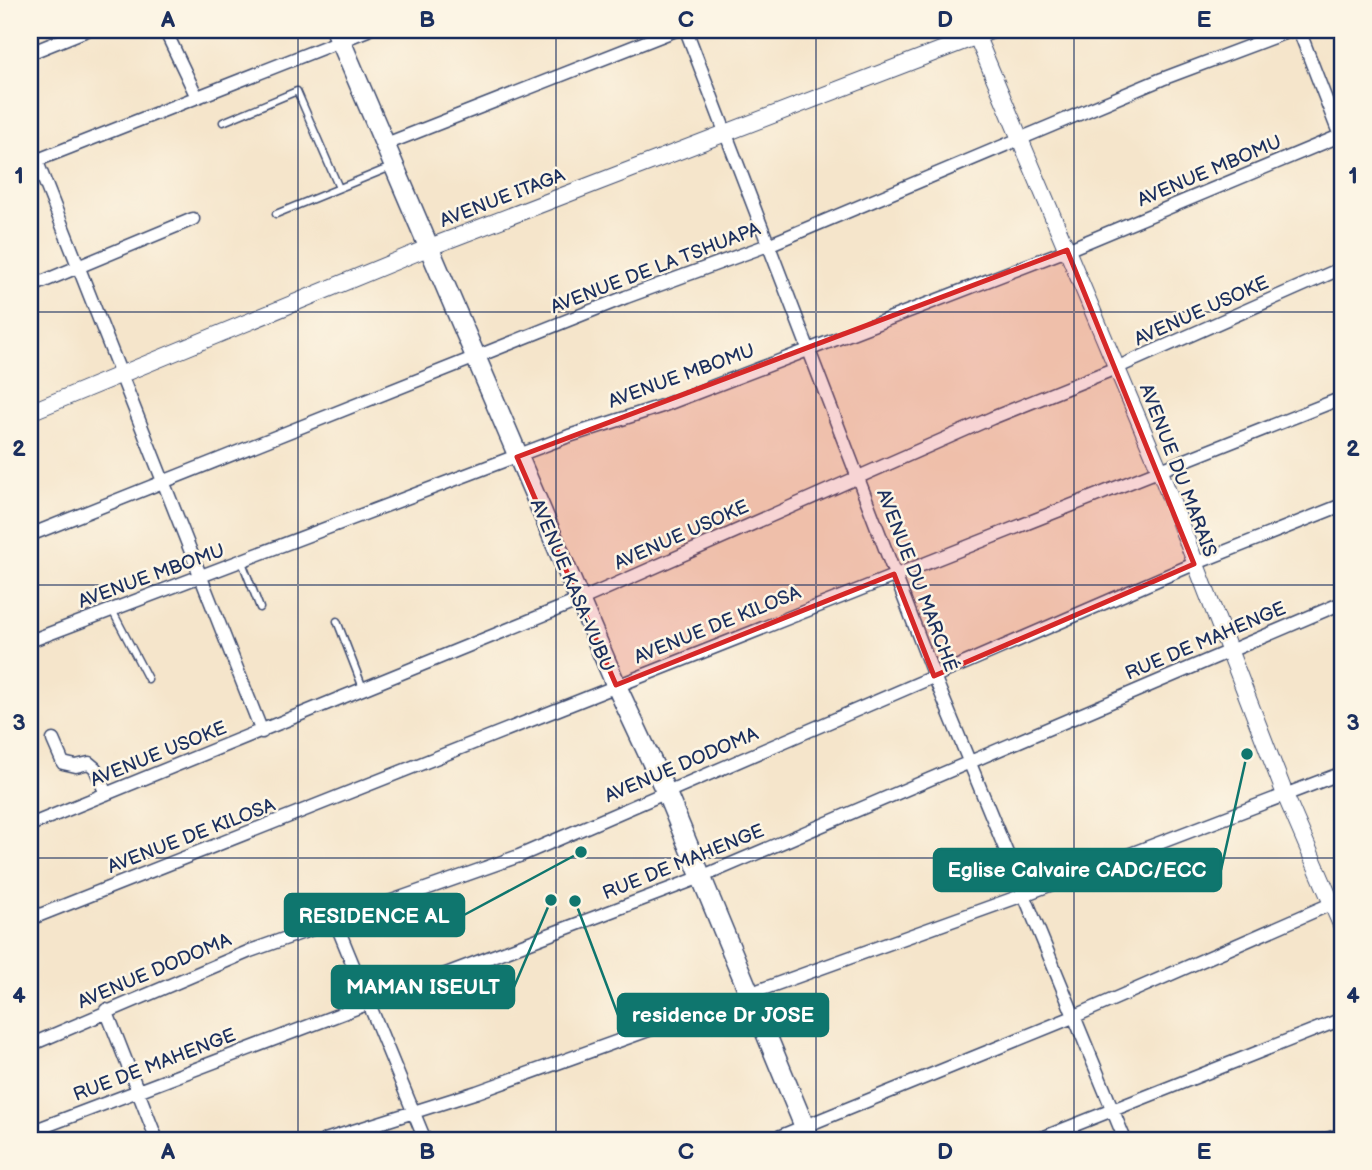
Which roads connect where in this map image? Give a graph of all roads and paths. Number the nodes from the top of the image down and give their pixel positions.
1 (87, 30) edge
2 (166, 30) edge
3 (368, 30) edge
4 (676, 30) edge
5 (686, 30) edge
6 (993, 30) edge
7 (1292, 30) edge
8 (1299, 30) edge
9 (975, 33) edge
10 (339, 35) edge
11 (30, 53) edge
12 (196, 95) junction
13 (223, 122) dead end
14 (726, 135) junction
15 (1019, 138) junction
16 (1342, 138) edge
17 (30, 144) edge
18 (386, 144) junction
19 (33, 162) edge
20 (394, 165) junction
21 (339, 188) junction
22 (276, 215) dead end
23 (193, 219) dead end
24 (768, 245) junction
25 (430, 247) junction
26 (1067, 250) junction
27 (79, 267) junction
28 (1342, 268) edge
29 (30, 287) edge
30 (808, 351) junction
31 (477, 359) junction
32 (1116, 368) junction
33 (121, 376) junction
34 (1342, 398) edge
35 (30, 412) edge
36 (517, 457) junction
37 (1159, 470) junction
38 (857, 476) junction
39 (164, 483) junction
40 (1342, 505) edge
41 (30, 535) edge
42 (242, 562) junction
43 (1194, 564) junction
44 (894, 574) junction
45 (201, 576) junction
46 (580, 600) junction
47 (1342, 603) edge
48 (260, 608) dead end
49 (111, 610) junction
50 (337, 621) dead end
51 (30, 641) edge
52 (1228, 651) junction
53 (934, 676) junction
54 (148, 679) dead end
55 (616, 685) junction
56 (363, 690) junction
57 (262, 732) junction
58 (53, 740) dead end
59 (970, 761) junction
60 (1342, 773) edge
61 (666, 792) junction
62 (106, 794) junction
63 (1286, 797) junction
64 (30, 823) edge
65 (701, 877) junction
66 (1026, 894) junction
67 (1337, 901) edge
68 (30, 919) edge
69 (335, 921) junction
70 (1342, 927) edge
71 (748, 992) junction
72 (370, 1005) junction
73 (106, 1010) junction
74 (1073, 1017) junction
75 (1342, 1019) edge
76 (30, 1045) edge
77 (137, 1089) junction
78 (414, 1111) junction
79 (1113, 1112) junction
80 (30, 1132) edge
81 (807, 1133) edge
82 (1342, 1134) edge
83 (157, 1140) edge
84 (325, 1140) edge
85 (425, 1140) edge
86 (771, 1140) edge
87 (1037, 1140) edge
88 (1125, 1140) edge
89 (1324, 1140) edge

1 - 11 street
2 - 12 street
3 - 10 street
4 - 18 street
5 - 14 street, AVENUE DU MARCHÉ
6 - 9 street, AVENUE ITAGA
7 - 15 street, AVENUE DE LA TSHUAPA
8 - 16 street
9 - 14 street, AVENUE ITAGA
9 - 15 street, AVENUE DU MARAIS
10 - 12 street
10 - 18 main road, AVENUE KASA-VUBU
12 - 19 street
13 - 21 lane
14 - 24 street, AVENUE DU MARCHÉ
14 - 25 street, AVENUE ITAGA
15 - 24 street, AVENUE DE LA TSHUAPA
15 - 26 street, AVENUE DU MARAIS
16 - 26 street, AVENUE MBOMU
17 - 19 street
18 - 20 main road, AVENUE KASA-VUBU
19 - 27 street
20 - 21 lane
20 - 25 main road, AVENUE KASA-VUBU
21 - 22 lane
23 - 27 street
24 - 30 street, AVENUE DU MARCHÉ
24 - 31 street, AVENUE DE LA TSHUAPA
25 - 31 main road, AVENUE KASA-VUBU
25 - 33 street, AVENUE ITAGA
26 - 30 street, AVENUE MBOMU
26 - 32 street, AVENUE DU MARAIS
27 - 29 street
27 - 33 street
28 - 32 street, AVENUE USOKE
30 - 36 street, AVENUE MBOMU
30 - 38 street, AVENUE DU MARCHÉ
31 - 36 main road, AVENUE KASA-VUBU
31 - 39 street, AVENUE DE LA TSHUAPA
32 - 37 street, AVENUE DU MARAIS
32 - 38 street, AVENUE USOKE
33 - 35 street, AVENUE ITAGA
33 - 39 street
34 - 37 street, AVENUE DE KILOSA
36 - 42 street, AVENUE MBOMU
36 - 46 main road, AVENUE KASA-VUBU
37 - 43 street, AVENUE DU MARAIS
37 - 44 street, AVENUE DE KILOSA
38 - 44 street, AVENUE DU MARCHÉ
38 - 46 street, AVENUE USOKE
39 - 41 street, AVENUE DE LA TSHUAPA
39 - 45 street
40 - 43 street, AVENUE DODOMA
42 - 45 street, AVENUE MBOMU
42 - 48 lane
43 - 52 street, AVENUE DU MARAIS
43 - 53 street, AVENUE DODOMA
44 - 53 street, AVENUE DU MARCHÉ
44 - 55 street, AVENUE DE KILOSA
45 - 49 street, AVENUE MBOMU
45 - 57 street
46 - 55 main road, AVENUE KASA-VUBU
46 - 56 street, AVENUE USOKE
47 - 52 street, RUE DE MAHENGE
49 - 51 street, AVENUE MBOMU
49 - 54 lane
50 - 56 lane
52 - 59 street, RUE DE MAHENGE
52 - 63 street, AVENUE DU MARAIS
53 - 59 street, AVENUE DU MARCHÉ
53 - 61 street, AVENUE DODOMA
55 - 61 main road, AVENUE KASA-VUBU
55 - 68 street, AVENUE DE KILOSA
56 - 57 street, AVENUE USOKE
57 - 62 street, AVENUE USOKE
58 - 62 street
59 - 65 street, RUE DE MAHENGE
59 - 66 street, AVENUE DU MARCHÉ
60 - 63 street
61 - 65 main road, AVENUE KASA-VUBU
61 - 69 street, AVENUE DODOMA
62 - 64 street, AVENUE USOKE
63 - 66 street
63 - 67 street, AVENUE DU MARAIS
65 - 71 main road, AVENUE KASA-VUBU
65 - 72 street, RUE DE MAHENGE
66 - 71 street
66 - 74 street, AVENUE DU MARCHÉ
67 - 70 street, AVENUE DU MARAIS
67 - 74 street
69 - 72 street
69 - 73 street, AVENUE DODOMA
71 - 78 street
71 - 81 main road, AVENUE KASA-VUBU
72 - 77 street, RUE DE MAHENGE
72 - 78 street
73 - 76 street, AVENUE DODOMA
73 - 77 street
74 - 79 street, AVENUE DU MARCHÉ
74 - 81 street
75 - 79 street
77 - 80 street, RUE DE MAHENGE
77 - 83 street
78 - 84 street
78 - 85 street
79 - 87 street
79 - 88 street, AVENUE DU MARCHÉ
81 - 86 street
82 - 89 street

